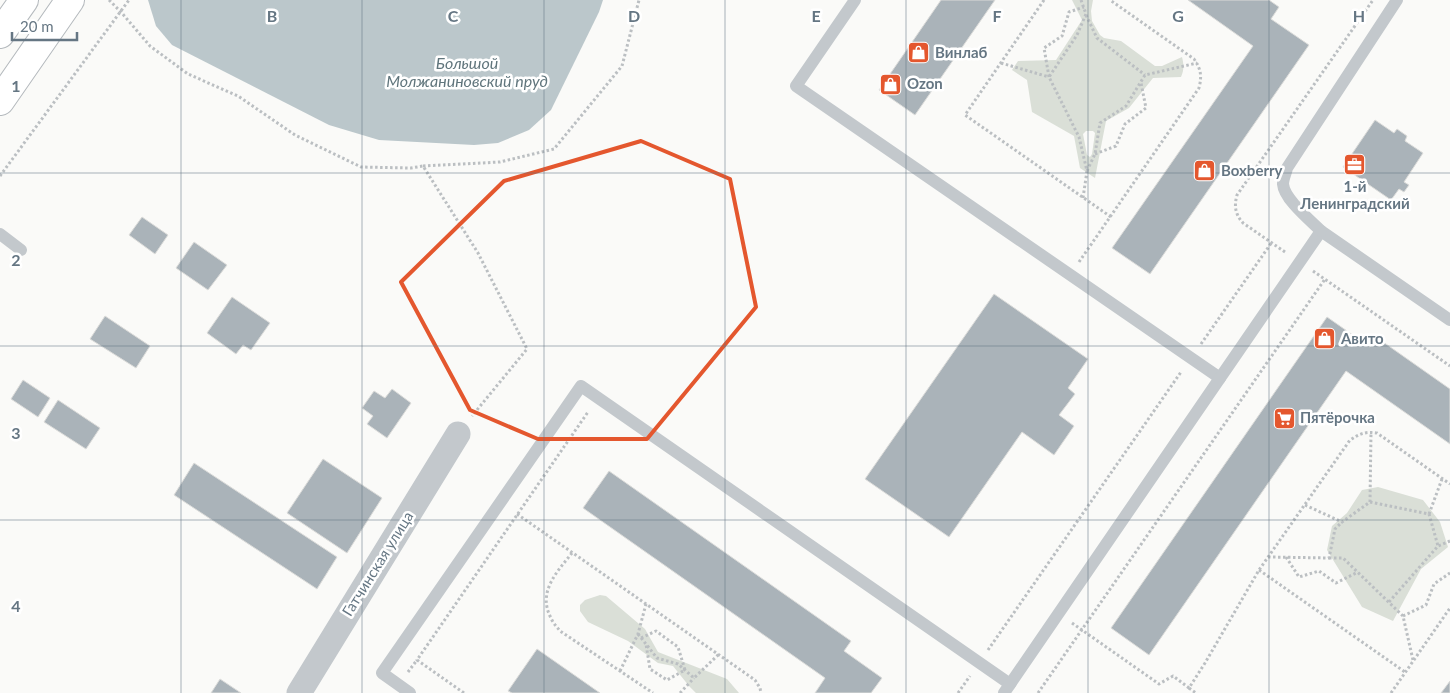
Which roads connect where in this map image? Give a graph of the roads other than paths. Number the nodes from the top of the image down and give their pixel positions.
1 (24, 0) edge
2 (70, 0) edge
3 (855, 0) edge
4 (1397, 0) edge
5 (0, 34) edge
6 (0, 101) edge
7 (1321, 231) junction
8 (0, 234) edge
9 (21, 250) dead end
10 (1450, 320) edge
11 (1220, 378) junction
12 (458, 434) road end
13 (1007, 688) edge
14 (298, 693) edge
15 (410, 693) edge

1 - 5 highway
2 - 6 highway
3 - 11 lane
4 - 7 lane
7 - 10 lane
7 - 11 lane
8 - 9 lane
11 - 13 lane
12 - 14 street, Гатчинская улица
13 - 15 lane

